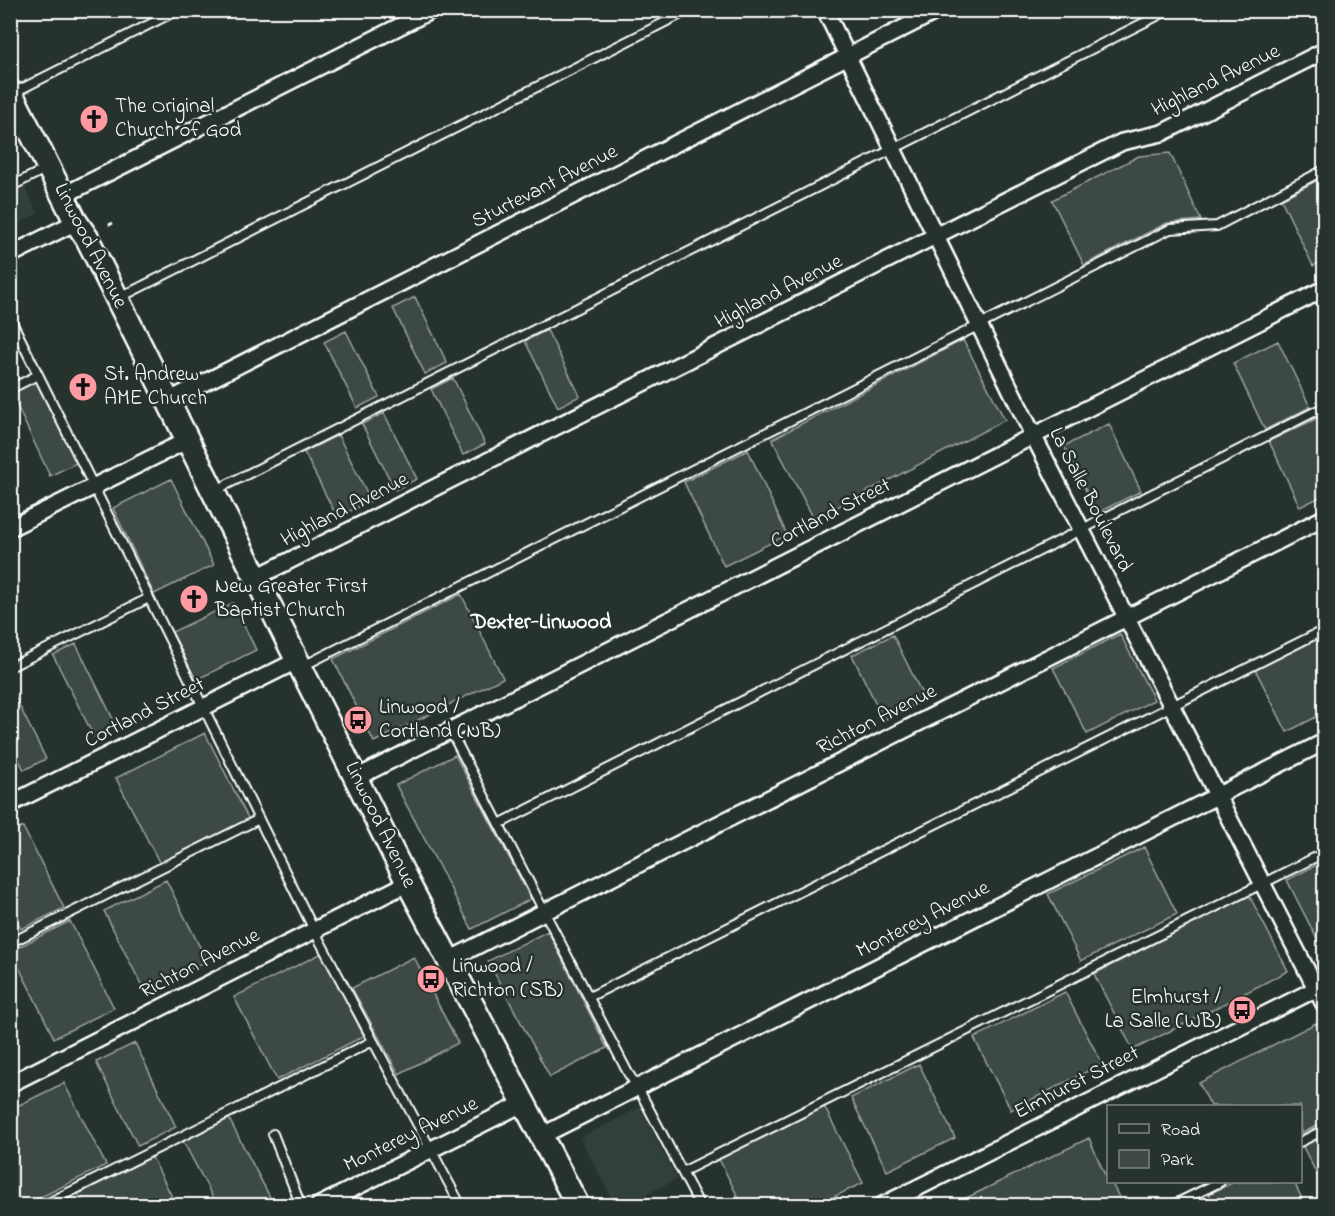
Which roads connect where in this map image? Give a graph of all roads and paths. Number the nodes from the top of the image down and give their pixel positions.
1 (178, 10) edge
2 (432, 10) edge
3 (689, 10) edge
4 (825, 10) edge
5 (939, 10) edge
6 (1168, 10) edge
7 (1324, 51) edge
8 (849, 56) junction
9 (12, 98) edge
10 (892, 148) junction
11 (49, 167) junction
12 (1324, 170) edge
13 (10, 187) edge
14 (64, 195) junction
15 (76, 222) junction
16 (938, 236) junction
17 (10, 255) edge
18 (1324, 289) edge
19 (117, 299) junction
20 (10, 318) edge
21 (979, 327) junction
22 (39, 375) junction
23 (10, 388) edge
24 (168, 401) junction
25 (1324, 406) edge
26 (1033, 435) junction
27 (188, 440) junction
28 (94, 487) junction
29 (212, 491) junction
30 (1324, 518) edge
31 (10, 528) edge
32 (1082, 530) junction
33 (255, 578) junction
34 (149, 598) junction
35 (1127, 618) junction
36 (1324, 630) edge
37 (300, 664) junction
38 (10, 667) edge
39 (1172, 706) junction
40 (202, 707) junction
41 (450, 730) junction
42 (1324, 742) edge
43 (356, 778) junction
44 (1218, 795) junction
45 (10, 804) edge
46 (259, 819) junction
47 (500, 824) junction
48 (1324, 853) edge
49 (408, 883) junction
50 (1264, 883) junction
51 (545, 911) junction
52 (314, 930) junction
53 (10, 943) edge
54 (449, 960) junction
55 (1321, 987) edge
56 (589, 997) junction
57 (1324, 1004) edge
58 (373, 1041) junction
59 (10, 1084) edge
60 (638, 1088) junction
61 (524, 1103) junction
62 (1324, 1130) edge
63 (273, 1134) dead end
64 (541, 1136) junction
65 (1302, 1141) edge
66 (431, 1149) junction
67 (682, 1172) junction
68 (1218, 1183) edge
69 (42, 1206) edge
70 (301, 1206) edge
71 (318, 1206) edge
72 (461, 1206) edge
73 (578, 1206) edge
74 (700, 1206) edge
75 (881, 1206) edge
76 (1171, 1206) edge

1 - 9 lane
2 - 14 street
3 - 19 lane
4 - 8 street, La Salle Boulevard
5 - 8 street, Sturtevant Avenue
6 - 10 lane
7 - 16 street, Highland Avenue
8 - 10 street, La Salle Boulevard
8 - 24 street, Sturtevant Avenue
9 - 11 street, Linwood Avenue
10 - 16 street, La Salle Boulevard
10 - 29 lane
11 - 13 lane
11 - 14 street, Linwood Avenue
12 - 21 lane
14 - 15 street, Linwood Avenue
15 - 17 street
15 - 19 street, Linwood Avenue
16 - 21 street, La Salle Boulevard
16 - 33 street, Highland Avenue
18 - 26 street, Cortland Street
19 - 24 street, Linwood Avenue
20 - 22 lane
21 - 26 street, La Salle Boulevard
21 - 37 lane
22 - 23 lane
22 - 28 lane
24 - 27 street, Linwood Avenue
25 - 32 lane
26 - 32 street, La Salle Boulevard
26 - 41 street, Cortland Street
27 - 28 street
27 - 29 street, Linwood Avenue
28 - 31 street
28 - 34 lane
29 - 33 street, Linwood Avenue
30 - 35 street, Richton Avenue
32 - 35 street, La Salle Boulevard
32 - 47 lane
33 - 37 street, Linwood Avenue
34 - 38 lane
34 - 40 lane
35 - 39 street, La Salle Boulevard
35 - 51 street, Richton Avenue
36 - 39 lane
37 - 40 street, Cortland Street
37 - 43 street, Linwood Avenue
39 - 44 street, La Salle Boulevard
39 - 56 lane
40 - 45 street, Cortland Street
40 - 46 lane
41 - 43 street, Cortland Street
41 - 47 lane
42 - 44 street, Monterey Avenue
43 - 49 street, Linwood Avenue
44 - 50 street, La Salle Boulevard
44 - 60 street, Monterey Avenue
46 - 52 lane
46 - 53 lane
47 - 51 lane
48 - 50 lane
49 - 52 street, Richton Avenue
49 - 54 street, Linwood Avenue
50 - 55 street, La Salle Boulevard
50 - 67 lane
51 - 54 street, Richton Avenue
51 - 56 lane
52 - 58 lane
52 - 59 street, Richton Avenue
54 - 61 street, Linwood Avenue
55 - 57 street, La Salle Boulevard
55 - 75 street, Elmhurst Street
56 - 60 lane
58 - 66 lane
58 - 69 lane
60 - 64 street, Monterey Avenue
60 - 67 lane
61 - 64 street, Linwood Avenue
61 - 66 street, Monterey Avenue
62 - 65 lane
63 - 70 lane
64 - 73 street, Linwood Avenue
66 - 71 street, Monterey Avenue
66 - 72 lane
67 - 74 lane
68 - 76 lane

